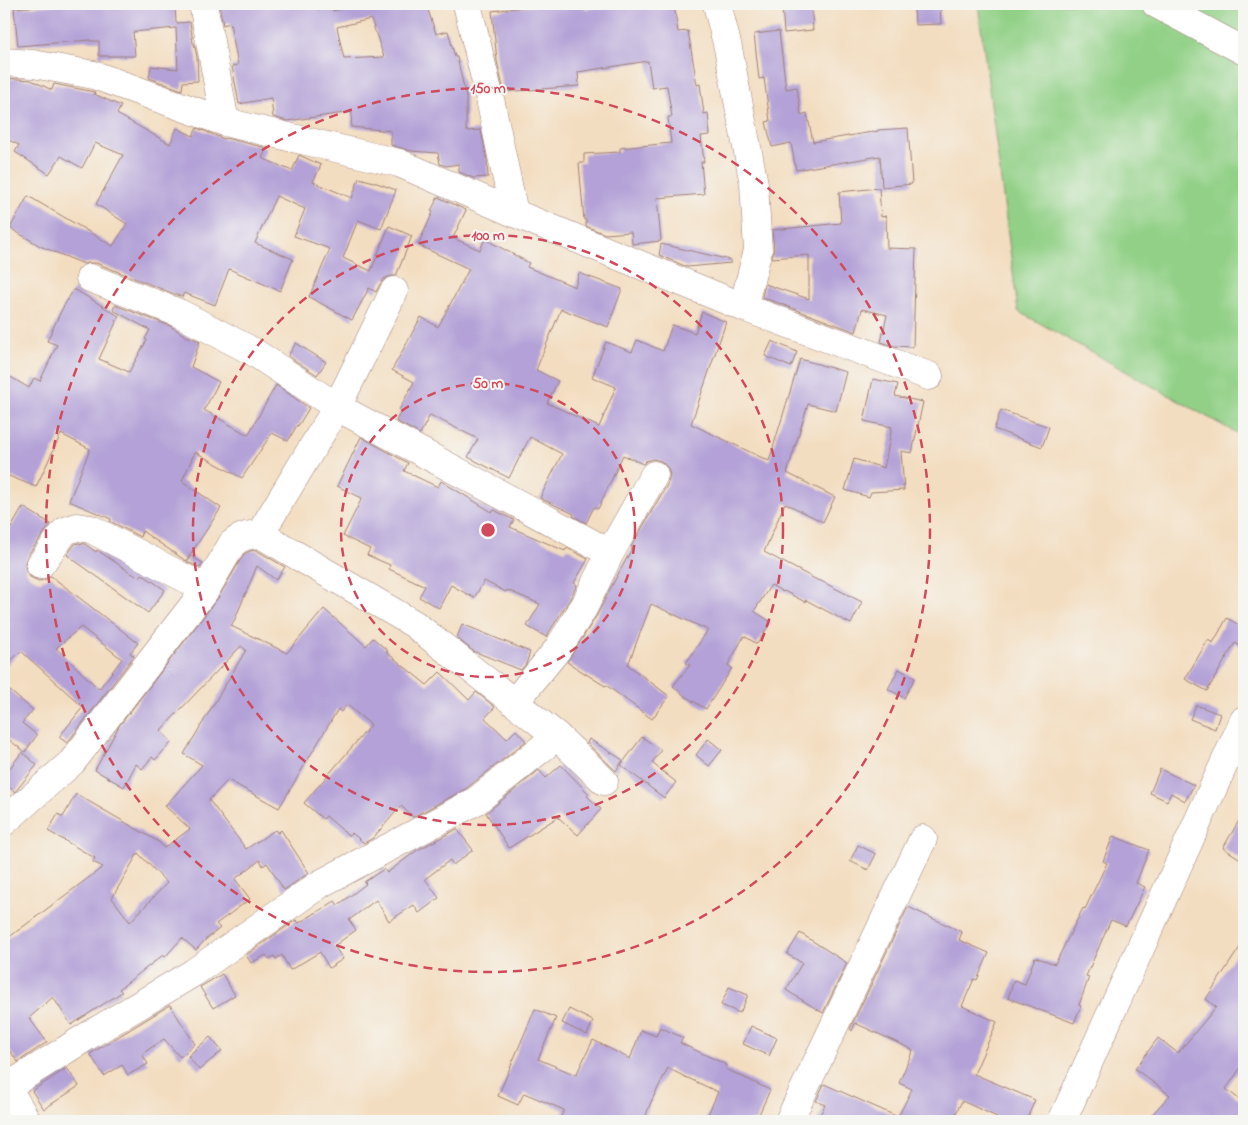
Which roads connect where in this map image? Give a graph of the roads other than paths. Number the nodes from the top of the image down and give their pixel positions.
1 (203, 4) edge
2 (467, 4) edge
3 (718, 4) edge
4 (1156, 4) edge
5 (1244, 51) edge
6 (4, 62) edge
7 (225, 122) junction
8 (514, 213) junction
9 (90, 278) dead end
10 (394, 292) dead end
11 (743, 307) junction
12 (929, 376) dead end
13 (337, 407) junction
14 (654, 475) dead end
15 (260, 534) junction
16 (610, 553) junction
17 (40, 565) dead end
18 (206, 589) junction
19 (514, 703) junction
20 (1244, 720) edge
21 (557, 736) junction
22 (604, 781) dead end
23 (4, 822) edge
24 (923, 839) dead end
25 (5, 1085) edge
26 (27, 1121) edge
27 (789, 1121) edge
28 (1062, 1121) edge

1 - 7 street
2 - 8 street
3 - 11 street
4 - 5 street
6 - 7 street
7 - 8 street
8 - 11 street
9 - 13 street
10 - 13 street
11 - 12 street
13 - 15 street
13 - 16 street
14 - 16 street
15 - 18 street
15 - 19 street
16 - 19 street
17 - 18 street
18 - 23 street
19 - 21 street
20 - 28 street
21 - 22 street
21 - 25 street
24 - 27 street
25 - 26 street

